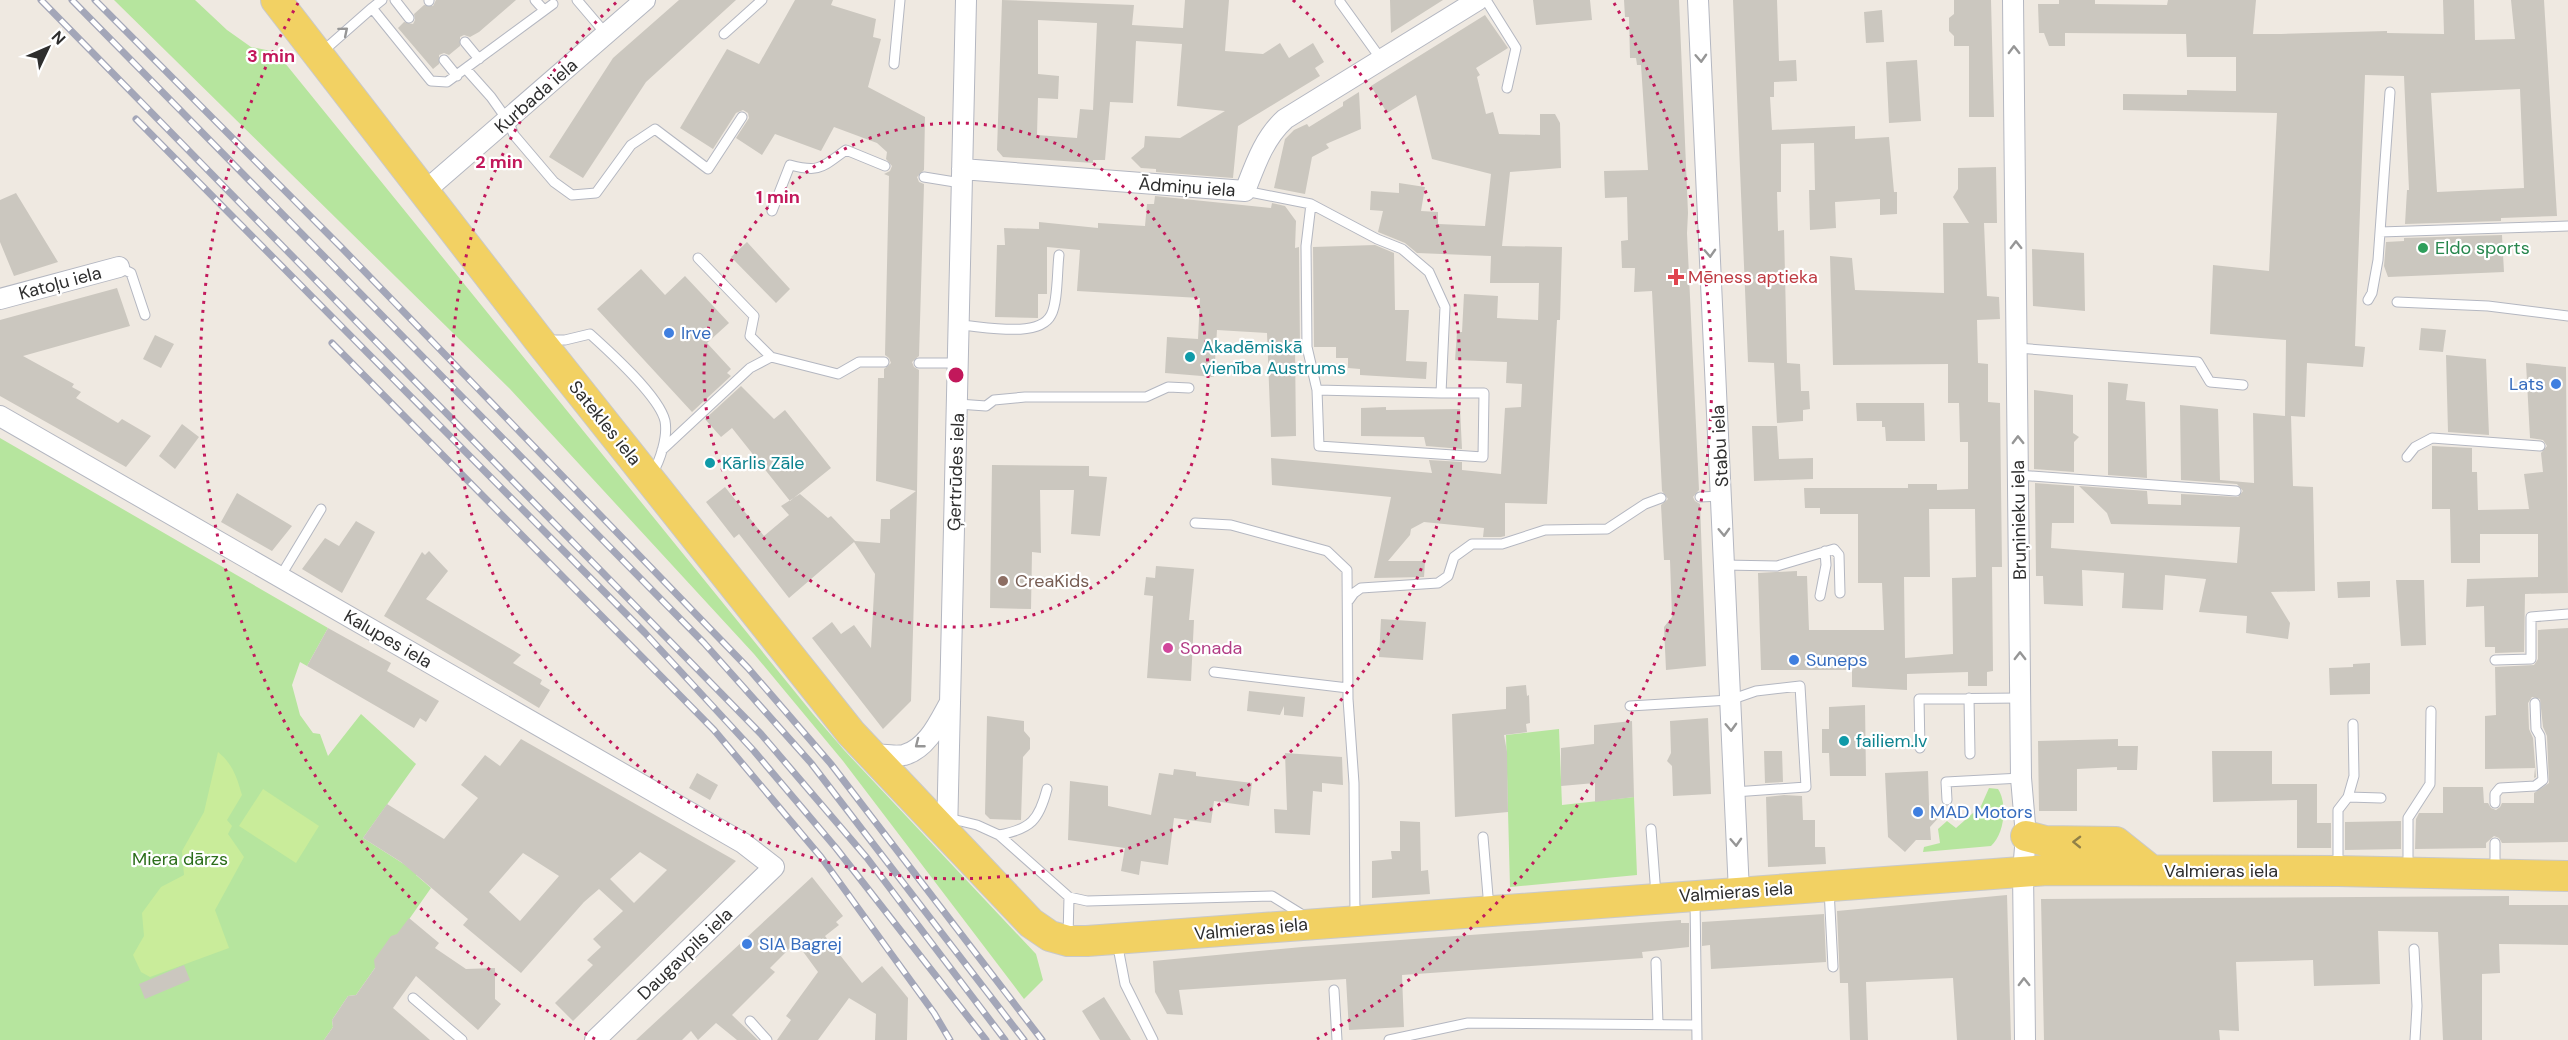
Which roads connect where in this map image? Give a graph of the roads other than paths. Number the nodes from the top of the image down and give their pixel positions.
1 (276, 0) edge
2 (382, 0) edge
3 (395, 0) edge
4 (535, 0) edge
5 (577, 0) edge
6 (645, 0) edge
7 (762, 0) edge
8 (900, 0) edge
9 (966, 0) edge
10 (1478, 0) edge
11 (1486, 0) edge
12 (1698, 0) edge
13 (2013, 0) edge
14 (554, 1) edge
15 (1340, 2) dead end
16 (1456, 6) edge
17 (372, 8) junction
18 (544, 10) junction
19 (409, 18) dead end
20 (606, 34) junction
21 (724, 34) dead end
22 (465, 42) dead end
23 (319, 56) junction
24 (479, 59) junction
25 (1381, 59) junction
26 (444, 60) dead end
27 (894, 64) dead end
28 (466, 69) junction
29 (457, 76) junction
30 (1507, 88) dead end
31 (2390, 92) dead end
32 (742, 117) dead end
33 (507, 121) junction
34 (885, 166) dead end
35 (961, 176) junction
36 (924, 177) dead end
37 (425, 191) junction
38 (1245, 191) junction
39 (1311, 204) junction
40 (772, 211) dead end
41 (2568, 226) edge
42 (2380, 232) junction
43 (1059, 255) dead end
44 (698, 258) dead end
45 (119, 267) joint
46 (0, 299) edge
47 (2368, 300) dead end
48 (2397, 302) dead end
49 (145, 315) dead end
50 (2568, 316) edge
51 (959, 325) junction
52 (538, 339) junction
53 (2017, 348) junction
54 (771, 357) junction
55 (884, 362) dead end
56 (919, 363) dead end
57 (958, 363) junction
58 (2243, 385) dead end
59 (1189, 388) dead end
60 (1317, 390) junction
61 (1441, 393) junction
62 (958, 404) junction
63 (0, 416) edge
64 (2540, 446) dead end
65 (662, 450) junction
66 (2407, 457) dead end
67 (2018, 475) junction
68 (649, 479) junction
69 (2236, 491) dead end
70 (1722, 496) junction
71 (1700, 497) dead end
72 (1661, 498) dead end
73 (321, 509) dead end
74 (1195, 523) dead end
75 (1825, 551) junction
76 (1724, 565) junction
77 (280, 577) junction
78 (1840, 593) dead end
79 (1821, 596) dead end
80 (1348, 600) junction
81 (2568, 614) edge
82 (2495, 660) dead end
83 (1214, 672) dead end
84 (1348, 688) junction
85 (1969, 698) junction
86 (2020, 698) junction
87 (1730, 700) junction
88 (950, 702) junction
89 (2535, 703) dead end
90 (1630, 706) dead end
91 (2431, 711) dead end
92 (2353, 724) dead end
93 (1920, 748) dead end
94 (870, 754) junction
95 (1970, 754) dead end
96 (2021, 777) junction
97 (1047, 789) dead end
98 (1734, 792) junction
99 (2348, 797) junction
100 (2381, 798) dead end
101 (1947, 800) dead end
102 (2495, 803) dead end
103 (948, 827) junction
104 (1651, 830) dead end
105 (999, 835) junction
106 (2026, 836) junction
107 (1483, 837) dead end
108 (2495, 843) dead end
109 (774, 867) joint
110 (2023, 870) junction
111 (2151, 870) junction
112 (2338, 871) junction
113 (2408, 872) junction
114 (2495, 874) junction
115 (2568, 876) edge
116 (1829, 885) junction
117 (1739, 892) junction
118 (1694, 895) junction
119 (1069, 897) junction
120 (1656, 898) junction
121 (1489, 910) junction
122 (1355, 920) junction
123 (1317, 923) junction
124 (1117, 939) junction
125 (1068, 941) junction
126 (2414, 949) dead end
127 (1656, 962) dead end
128 (1833, 967) dead end
129 (1334, 990) dead end
130 (413, 998) dead end
131 (750, 1021) dead end
132 (1658, 1024) junction
133 (1696, 1025) junction
134 (462, 1040) edge
135 (596, 1040) edge
136 (767, 1040) edge
137 (1153, 1040) edge
138 (1337, 1040) edge
139 (1389, 1040) edge
140 (1696, 1040) edge
141 (2025, 1040) edge
142 (2415, 1040) edge

1 - 23 main road, Satekles iela
2 - 17 lane
3 - 19 lane
4 - 18 lane
5 - 20 lane
6 - 20 street, Kurbada iela
7 - 21 lane
8 - 27 lane
9 - 35 street, Ģertrūdes iela
10 - 16 street, Ādmiņu iela
11 - 30 lane
12 -> 70 street, Stabu iela
53 -> 13 street, Bruņinieku iela
14 - 18 lane
15 - 25 lane
16 - 25 street, Ādmiņu iela
23 -> 17 lane
17 - 29 lane
18 - 24 lane
20 - 33 street, Kurbada iela
22 - 24 lane
23 - 37 main road, Satekles iela
24 - 28 lane
25 - 38 street, Ādmiņu iela
26 - 29 lane
28 - 29 lane
28 - 33 lane
31 - 42 lane
32 - 33 lane
33 - 37 street, Kurbada iela
34 - 40 lane
35 - 36 lane
35 - 38 street, Ādmiņu iela
35 - 51 street, Ģertrūdes iela
37 - 52 main road, Satekles iela
38 - 39 lane
39 - 60 lane
39 - 61 lane
41 - 42 lane
42 - 47 lane
43 - 51 lane
44 - 54 lane
45 - 46 street, Katoļu iela
45 - 49 lane
48 - 50 lane
51 - 57 street, Ģertrūdes iela
52 - 65 lane
52 - 68 main road, Satekles iela
53 - 58 lane
67 -> 53 street, Bruņinieku iela
54 - 55 lane
54 - 65 lane
56 - 57 lane
57 - 62 street, Ģertrūdes iela
59 - 62 lane
60 - 61 lane
60 - 61 lane
62 - 88 street, Ģertrūdes iela
63 - 77 street, Kalupes iela
64 - 66 lane
65 - 68 lane
67 - 69 lane
86 -> 67 street, Bruņinieku iela
68 - 94 main road, Satekles iela
70 - 71 lane
70 -> 76 street, Stabu iela
72 - 80 lane
73 - 77 lane
74 - 80 lane
75 - 76 lane
75 - 78 lane
75 - 79 lane
76 - 87 street, Stabu iela
77 - 109 street, Kalupes iela
80 - 84 lane
81 - 82 lane
83 - 84 lane
84 - 122 lane
85 - 86 lane
85 - 93 lane
85 - 95 lane
86 - 96 street, Bruņinieku iela
87 - 90 lane
87 -> 98 street, Stabu iela
87 - 98 lane
88 -> 94 street
88 - 103 street, Ģertrūdes iela
89 - 102 lane
91 - 113 lane
92 - 99 lane
94 - 103 main road, Satekles iela
96 - 101 lane
96 - 106 street, Bruņinieku iela
97 - 105 lane
98 -> 117 street, Stabu iela
99 - 100 lane
99 - 112 lane
103 - 105 lane
103 - 125 main road, Valmieras iela
104 - 120 lane
105 - 119 lane
106 - 110 street, Bruņinieku iela
111 -> 106 main road
107 - 121 lane
108 - 114 lane
109 - 135 street, Daugavpils iela
110 - 111 main road, Valmieras iela
110 - 116 main road, Valmieras iela
141 -> 110 street, Bruņinieku iela
111 - 112 main road, Valmieras iela
112 - 113 main road, Valmieras iela
113 - 114 main road, Valmieras iela
114 - 115 main road, Valmieras iela
116 - 117 main road, Valmieras iela
116 - 128 lane
117 - 118 main road, Valmieras iela
118 - 120 main road, Valmieras iela
118 - 133 lane
119 - 123 lane
119 - 125 lane
120 - 121 main road, Valmieras iela
121 - 122 main road, Valmieras iela
122 - 123 main road, Valmieras iela
123 - 124 main road, Valmieras iela
124 - 125 main road, Valmieras iela
124 - 137 lane
126 - 142 lane
127 - 132 lane
129 - 138 lane
130 - 134 lane
131 - 136 lane
132 - 133 lane
132 - 139 lane
133 - 140 lane

